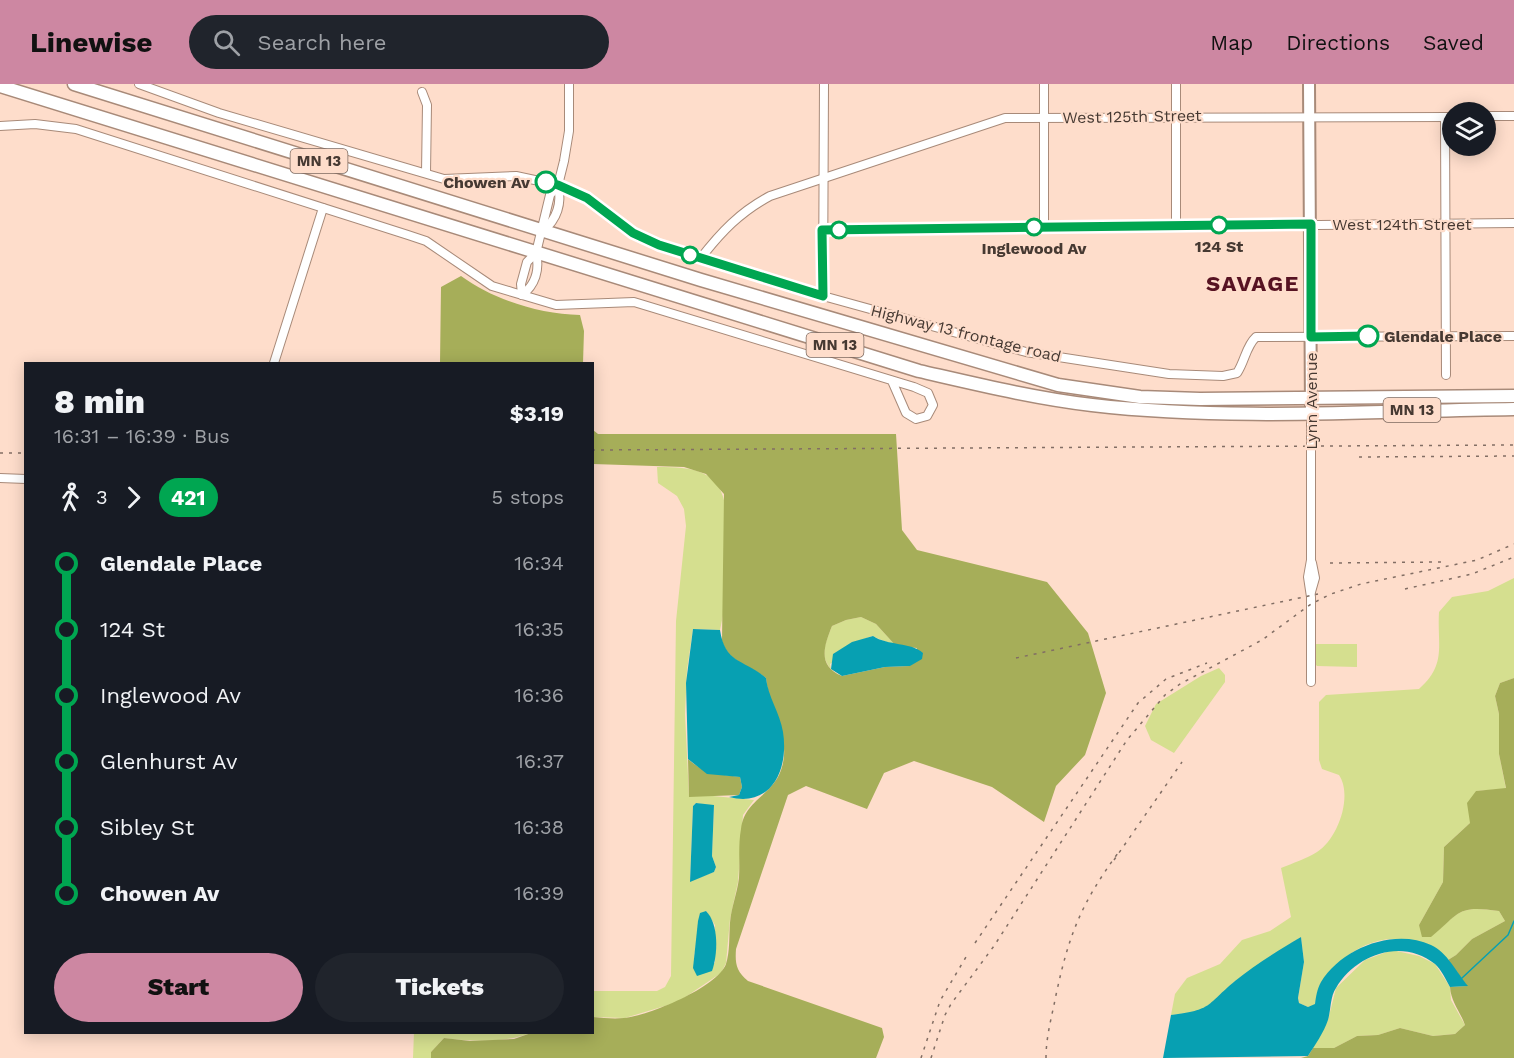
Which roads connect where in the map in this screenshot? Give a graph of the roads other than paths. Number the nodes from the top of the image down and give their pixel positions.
1 (75, 84) edge
2 (139, 84) edge
3 (569, 84) edge
4 (824, 84) edge
5 (1044, 84) edge
6 (1176, 84) edge
7 (1309, 84) edge
8 (0, 86) edge
9 (422, 92) dead end
10 (1176, 116) junction
11 (1310, 116) junction
12 (1496, 116) edge
13 (1514, 116) edge
14 (1044, 117) junction
15 (1442, 117) edge
16 (0, 126) edge
17 (1447, 156) edge
18 (426, 173) junction
19 (822, 178) junction
20 (558, 185) junction
21 (322, 208) junction
22 (1514, 223) edge
23 (1311, 224) junction
24 (1445, 224) junction
25 (1176, 225) junction
26 (1044, 227) junction
27 (822, 230) junction
28 (543, 231) junction
29 (536, 253) junction
30 (700, 259) junction
31 (522, 296) junction
32 (823, 296) junction
33 (1445, 336) junction
34 (1514, 336) edge
35 (1311, 337) junction
36 (274, 362) edge
37 (1446, 375) dead end
38 (892, 381) junction
39 (1514, 396) edge
40 (1311, 398) junction
41 (1514, 409) edge
42 (1311, 411) junction
43 (0, 478) edge
44 (24, 479) edge
45 (1311, 682) dead end

1 - 28 highway, MN 13
2 - 18 street
3 - 20 street
4 - 19 street
5 - 14 street
6 - 10 street
7 - 11 main road, Lynn Avenue
8 - 29 highway, MN 13
9 - 18 street
10 - 11 street, West 125th Street
10 - 14 street, West 125th Street
10 - 25 street
11 - 15 street, West 125th Street
11 - 23 main road, Lynn Avenue
12 - 13 street
14 - 19 street, West 125th Street
14 - 26 street
16 - 21 street
17 - 24 street
18 - 20 street
19 - 27 street
19 - 30 street, West 125th Street
20 - 28 street
20 - 30 street
21 - 31 street
21 - 36 street
22 - 24 street, West 124th Street
23 - 24 street, West 124th Street
23 - 25 street, West 124th Street
23 - 35 main road, Lynn Avenue
24 - 33 street
25 - 26 street, West 124th Street
26 - 27 street, West 124th Street
27 - 32 street
28 - 29 street
28 - 40 highway, MN 13
29 - 31 street
29 - 42 highway, MN 13
30 - 32 street
31 - 38 street
32 - 35 street, Highway 13 frontage road
33 - 34 street
33 - 35 street
33 - 37 street
35 - 40 main road, Lynn Avenue
38 - 38 street
39 - 40 highway, MN 13
40 - 42 main road, Lynn Avenue
41 - 42 highway, MN 13
42 - 45 street, Lynn Avenue
43 - 44 street

